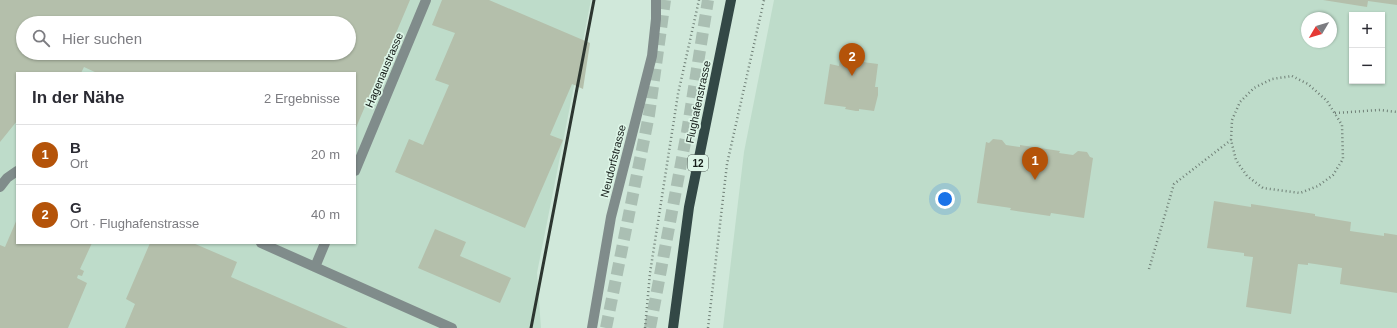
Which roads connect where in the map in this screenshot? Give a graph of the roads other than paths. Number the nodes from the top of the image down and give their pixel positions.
1 (426, 0) edge
2 (656, 0) edge
3 (731, 0) edge
4 (356, 169) edge
5 (16, 172) edge
6 (0, 186) edge
7 (263, 244) edge
8 (325, 244) edge
9 (315, 267) junction
10 (452, 328) edge
11 (592, 328) edge
12 (674, 328) edge

1 - 4 street, Hagenaustrasse
2 - 11 street, Neudorfstrasse
3 - 12 main road, Flughafenstrasse / 12
5 - 6 street
7 - 9 street
8 - 9 street
9 - 10 street

